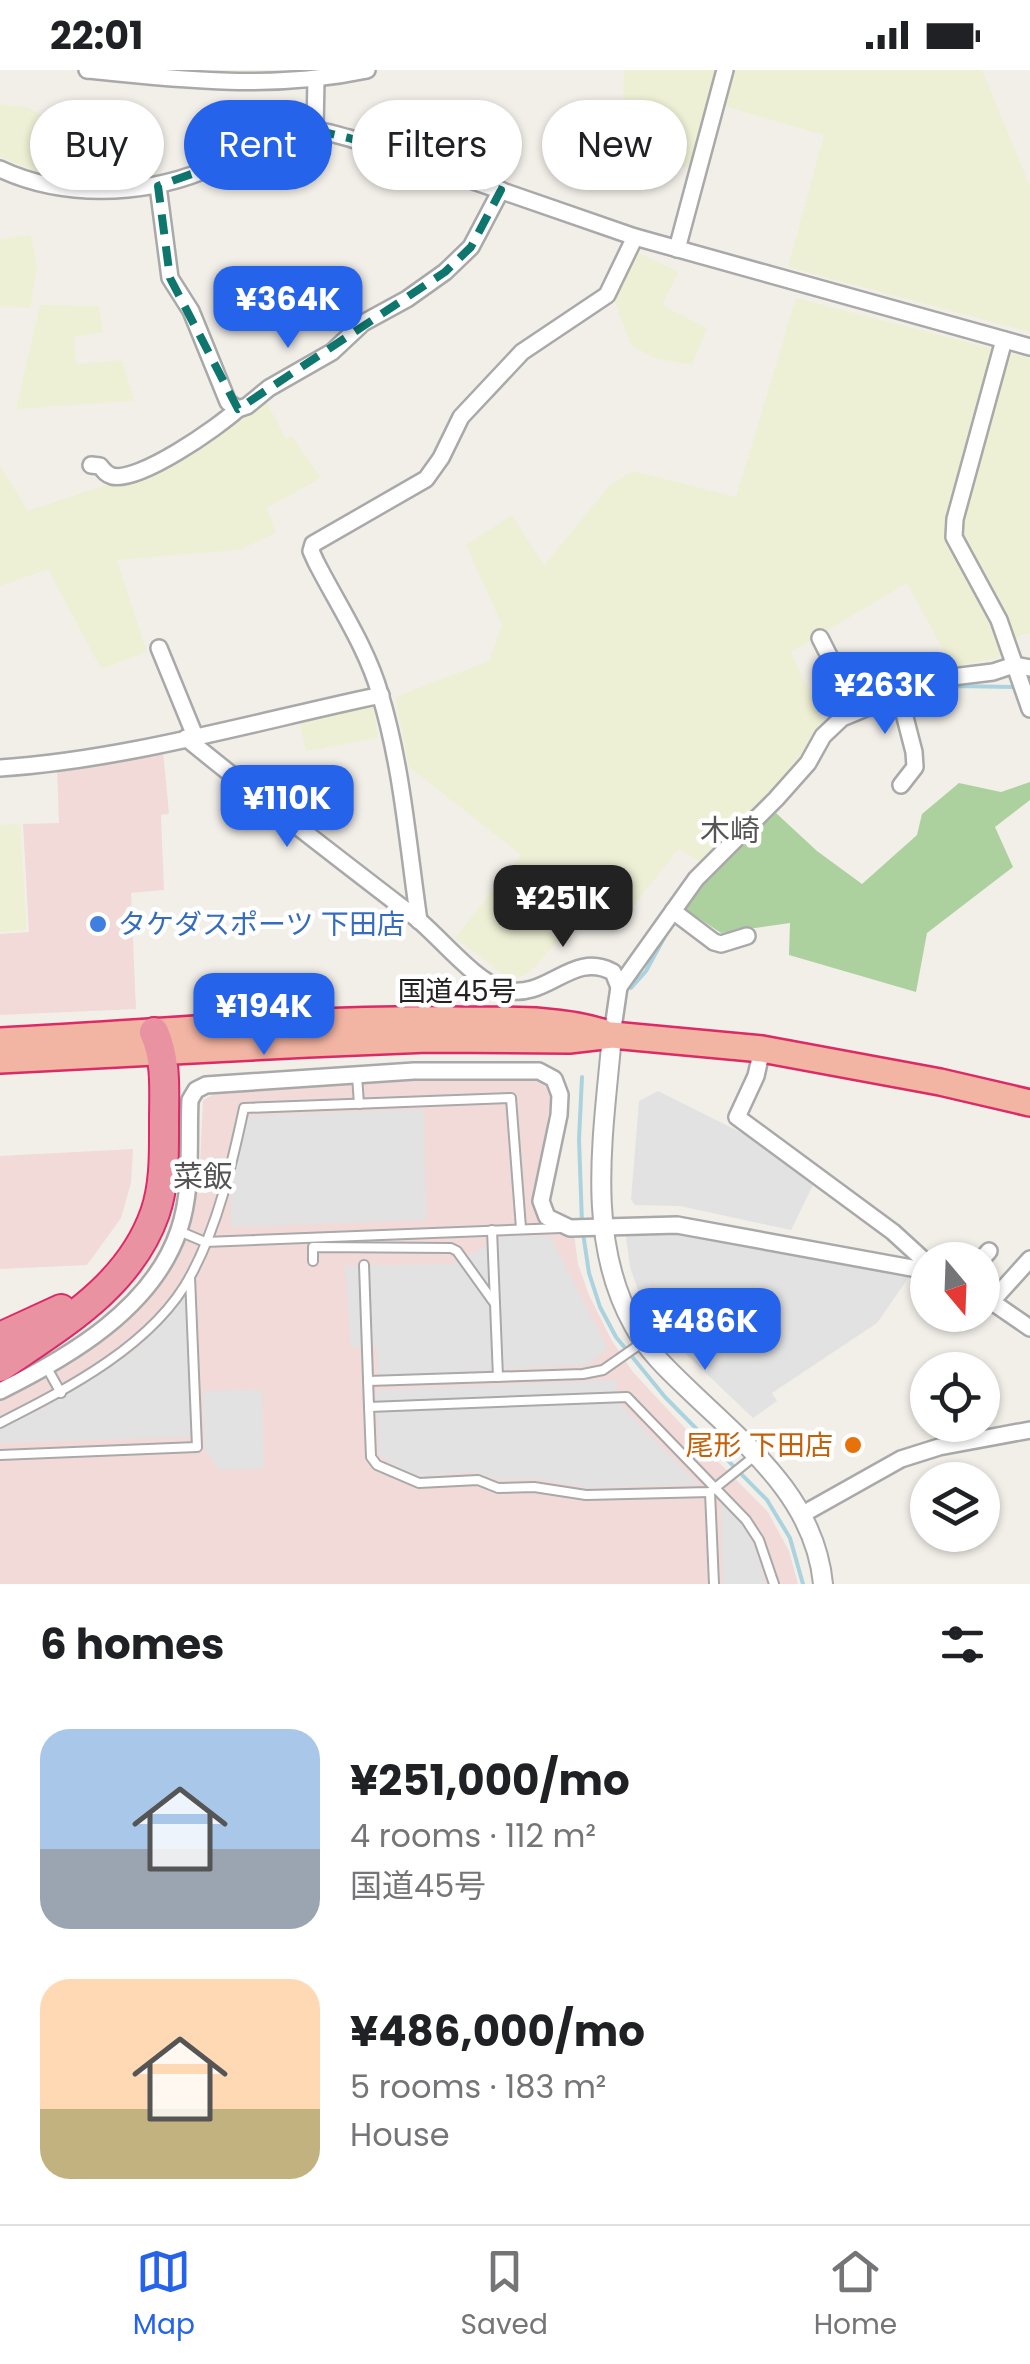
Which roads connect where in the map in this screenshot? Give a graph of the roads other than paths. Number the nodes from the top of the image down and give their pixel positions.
1 (88, 70) edge
2 (367, 70) edge
3 (725, 70) edge
4 (316, 80) junction
5 (315, 100) edge
6 (0, 169) edge
7 (30, 181) edge
8 (159, 190) edge
9 (501, 190) joint
10 (636, 238) junction
11 (676, 249) junction
12 (1004, 340) junction
13 (1030, 347) edge
14 (238, 408) junction
15 (90, 465) dead end
16 (820, 638) dead end
17 (159, 648) dead end
18 (1022, 666) edge
19 (898, 694) junction
20 (381, 696) junction
21 (1030, 709) edge
22 (857, 711) junction
23 (191, 737) junction
24 (0, 768) edge
25 (901, 785) dead end
26 (673, 910) junction
27 (419, 921) junction
28 (747, 936) dead end
29 (619, 988) junction
30 (612, 1035) junction
31 (0, 1041) edge
32 (155, 1046) junction
33 (762, 1049) junction
34 (0, 1060) edge
35 (357, 1076) junction
36 (1030, 1103) edge
37 (360, 1104) junction
38 (603, 1226) junction
39 (521, 1228) junction
40 (570, 1228) junction
41 (179, 1230) junction
42 (492, 1230) junction
43 (206, 1242) junction
44 (910, 1249) edge
45 (1030, 1259) edge
46 (314, 1260) dead end
47 (910, 1264) edge
48 (364, 1265) dead end
49 (190, 1277) junction
50 (1000, 1286) edge
51 (494, 1304) junction
52 (1000, 1307) edge
53 (1030, 1328) edge
54 (0, 1337) edge
55 (644, 1342) junction
56 (0, 1367) edge
57 (47, 1368) junction
58 (561, 1374) junction
59 (498, 1377) junction
60 (368, 1381) junction
61 (0, 1391) edge
62 (61, 1392) junction
63 (562, 1399) junction
64 (369, 1407) junction
65 (0, 1424) edge
66 (1030, 1430) edge
67 (0, 1455) edge
68 (756, 1455) junction
69 (714, 1490) junction
70 (803, 1514) junction
71 (714, 1584) edge
72 (774, 1584) edge
73 (823, 1584) edge

1 - 4 street
2 - 4 street
3 - 11 street
4 - 5 street
6 - 7 street
8 - 14 street
9 - 10 street
9 - 14 street
10 - 11 street
10 - 20 street
11 - 12 street
12 - 13 street
12 - 18 street
14 - 15 street
16 - 22 street
17 - 23 street
18 - 19 street
18 - 21 street
19 - 22 street
19 - 25 street
20 - 23 street
20 - 27 street
22 - 26 street
23 - 24 street
23 - 27 street
26 - 28 street
26 - 29 street
27 - 29 street
29 - 30 street
30 - 32 highway, 国道45号
30 - 33 highway, 国道45号
30 - 38 street
31 - 32 highway, 国道45号
32 - 34 highway, 国道45号
32 - 54 highway
32 - 56 highway
33 - 36 highway, 国道45号
33 - 44 street
35 - 37 lane
35 - 40 street
35 - 41 street
37 - 39 lane
37 - 43 lane
38 - 40 street
38 - 47 street
38 - 55 street
39 - 40 lane
39 - 42 lane
41 - 43 lane
41 - 57 street
42 - 43 lane
42 - 51 lane
43 - 49 lane
45 - 50 street
46 - 51 lane
48 - 60 lane
49 - 62 lane
49 - 67 lane
51 - 59 lane
52 - 53 street
55 - 58 lane
55 - 68 street
57 - 61 street
57 - 62 lane
58 - 59 lane
58 - 63 lane
59 - 60 lane
60 - 64 lane
62 - 65 lane
63 - 64 lane
63 - 69 lane
64 - 69 lane
66 - 70 street
68 - 69 lane
68 - 70 street
69 - 71 lane
69 - 72 lane
70 - 73 street

